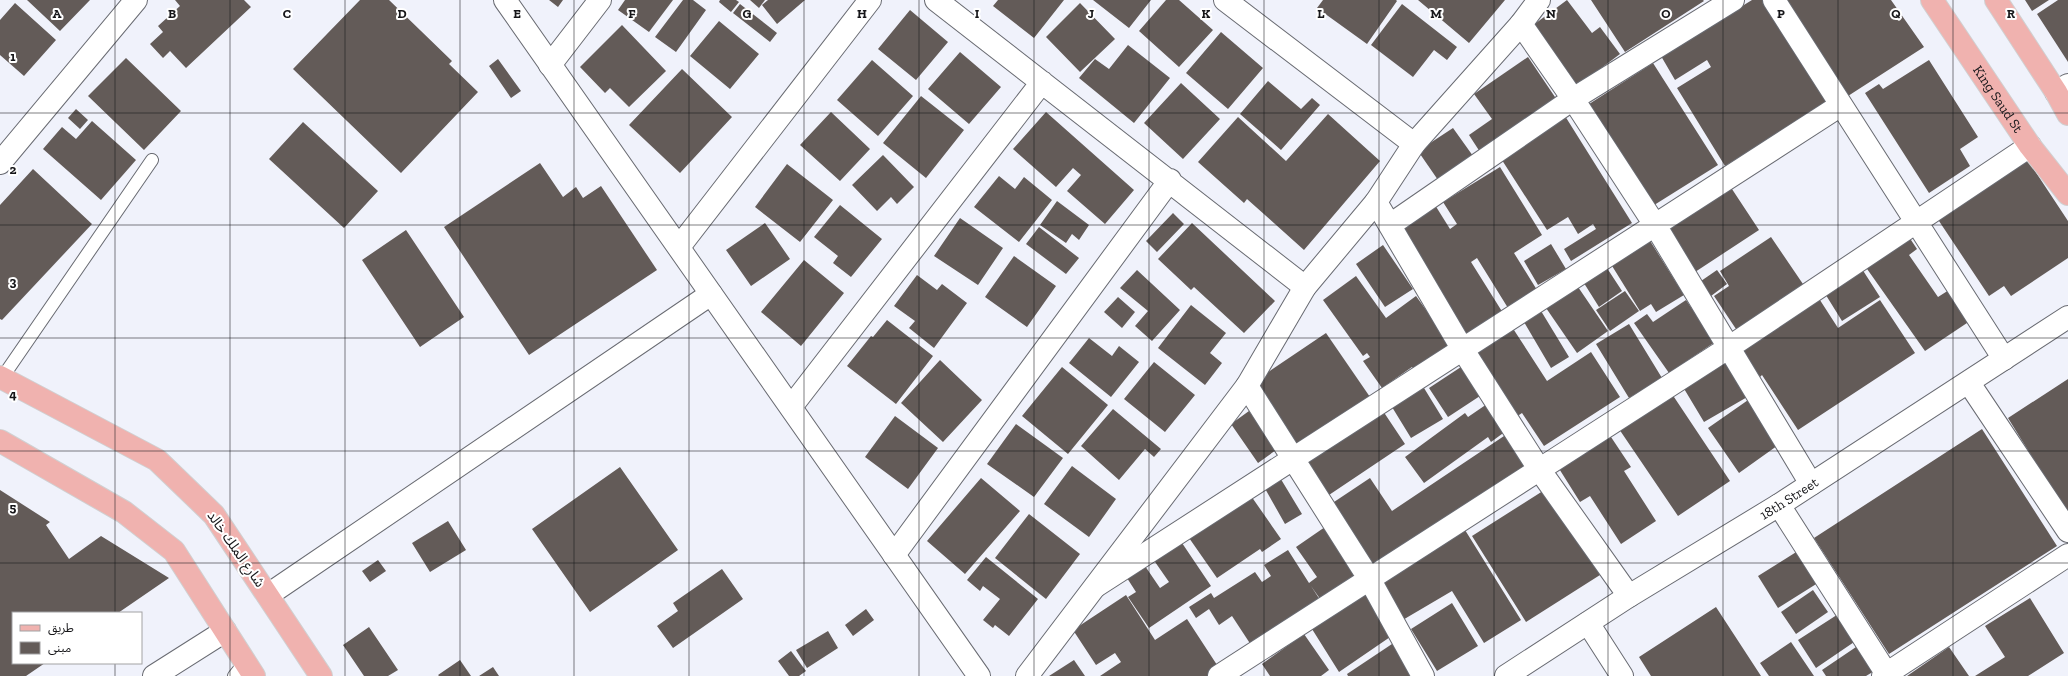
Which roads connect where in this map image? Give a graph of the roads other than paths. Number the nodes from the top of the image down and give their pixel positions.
1 (136, 0) edge
2 (505, 0) edge
3 (600, 0) edge
4 (870, 0) edge
5 (936, 0) edge
6 (1225, 0) edge
7 (1538, 0) edge
8 (1733, 0) edge
9 (1774, 0) edge
10 (1932, 0) edge
11 (1996, 0) edge
12 (1521, 24) junction
13 (550, 65) junction
14 (1042, 82) junction
15 (2062, 89) edge
16 (1573, 98) junction
17 (1841, 105) junction
18 (2068, 114) edge
19 (1414, 144) junction
20 (2030, 146) junction
21 (152, 160) dead end
22 (0, 163) edge
23 (1170, 180) junction
24 (2068, 194) edge
25 (1376, 202) junction
26 (1915, 221) junction
27 (1390, 225) junction
28 (1655, 225) junction
29 (679, 247) junction
30 (1305, 287) junction
31 (711, 294) junction
32 (2068, 317) edge
33 (1728, 348) junction
34 (1463, 350) junction
35 (2004, 360) junction
36 (1, 377) edge
37 (1969, 383) junction
38 (1247, 386) junction
39 (791, 407) junction
40 (0, 441) edge
41 (1294, 460) junction
42 (1539, 468) junction
43 (1811, 484) junction
44 (1779, 505) junction
45 (2068, 531) edge
46 (894, 555) junction
47 (2068, 555) edge
48 (1370, 580) junction
49 (1095, 587) junction
50 (268, 596) junction
51 (1629, 596) junction
52 (1588, 623) junction
53 (225, 631) junction
54 (245, 671) edge
55 (1886, 675) edge
56 (154, 676) edge
57 (321, 676) edge
58 (979, 676) edge
59 (1028, 676) edge
60 (1219, 676) edge
61 (1423, 676) edge
62 (1506, 676) edge
63 (1622, 676) edge

1 - 22 street
2 - 13 street
3 - 13 street
4 - 29 street
5 - 14 street
6 - 19 street
7 - 12 street
8 - 16 street
9 - 17 street
10 - 20 main road, King Saud St
11 - 15 main road
12 - 16 street
12 - 19 street
13 - 29 street
14 - 23 street
14 - 39 street
15 - 18 main road
16 - 27 street
16 - 28 street
17 - 26 street
17 - 28 street
19 - 25 street
20 - 24 main road, King Saud St
20 - 26 street
21 - 36 lane
23 - 30 street
23 - 46 street
25 - 27 street
25 - 30 street
26 - 33 street
26 - 35 street
27 - 34 street
28 - 33 street
28 - 34 street
29 - 31 street
30 - 38 street
31 - 39 street
31 - 50 street
32 - 35 street, 18th Street
33 - 42 street
33 - 43 street
34 - 41 street
34 - 42 street
35 - 37 street, 18th Street
36 - 50 main road, شارع الملك خالد
37 - 43 street, 18th Street
37 - 45 street
38 - 41 street
38 - 49 street
39 - 46 street
40 - 53 main road
41 - 48 street
41 - 49 street
42 - 48 street
42 - 51 street
43 - 44 street, 18th Street
44 - 51 street, 18th Street
44 - 55 street
46 - 58 street
47 - 55 street
48 - 60 street
48 - 61 street
49 - 59 street
50 - 57 main road, شارع الملك خالد
51 - 52 street, 18th Street
52 - 62 street, 18th Street
52 - 63 street
53 - 54 main road
53 - 56 street

